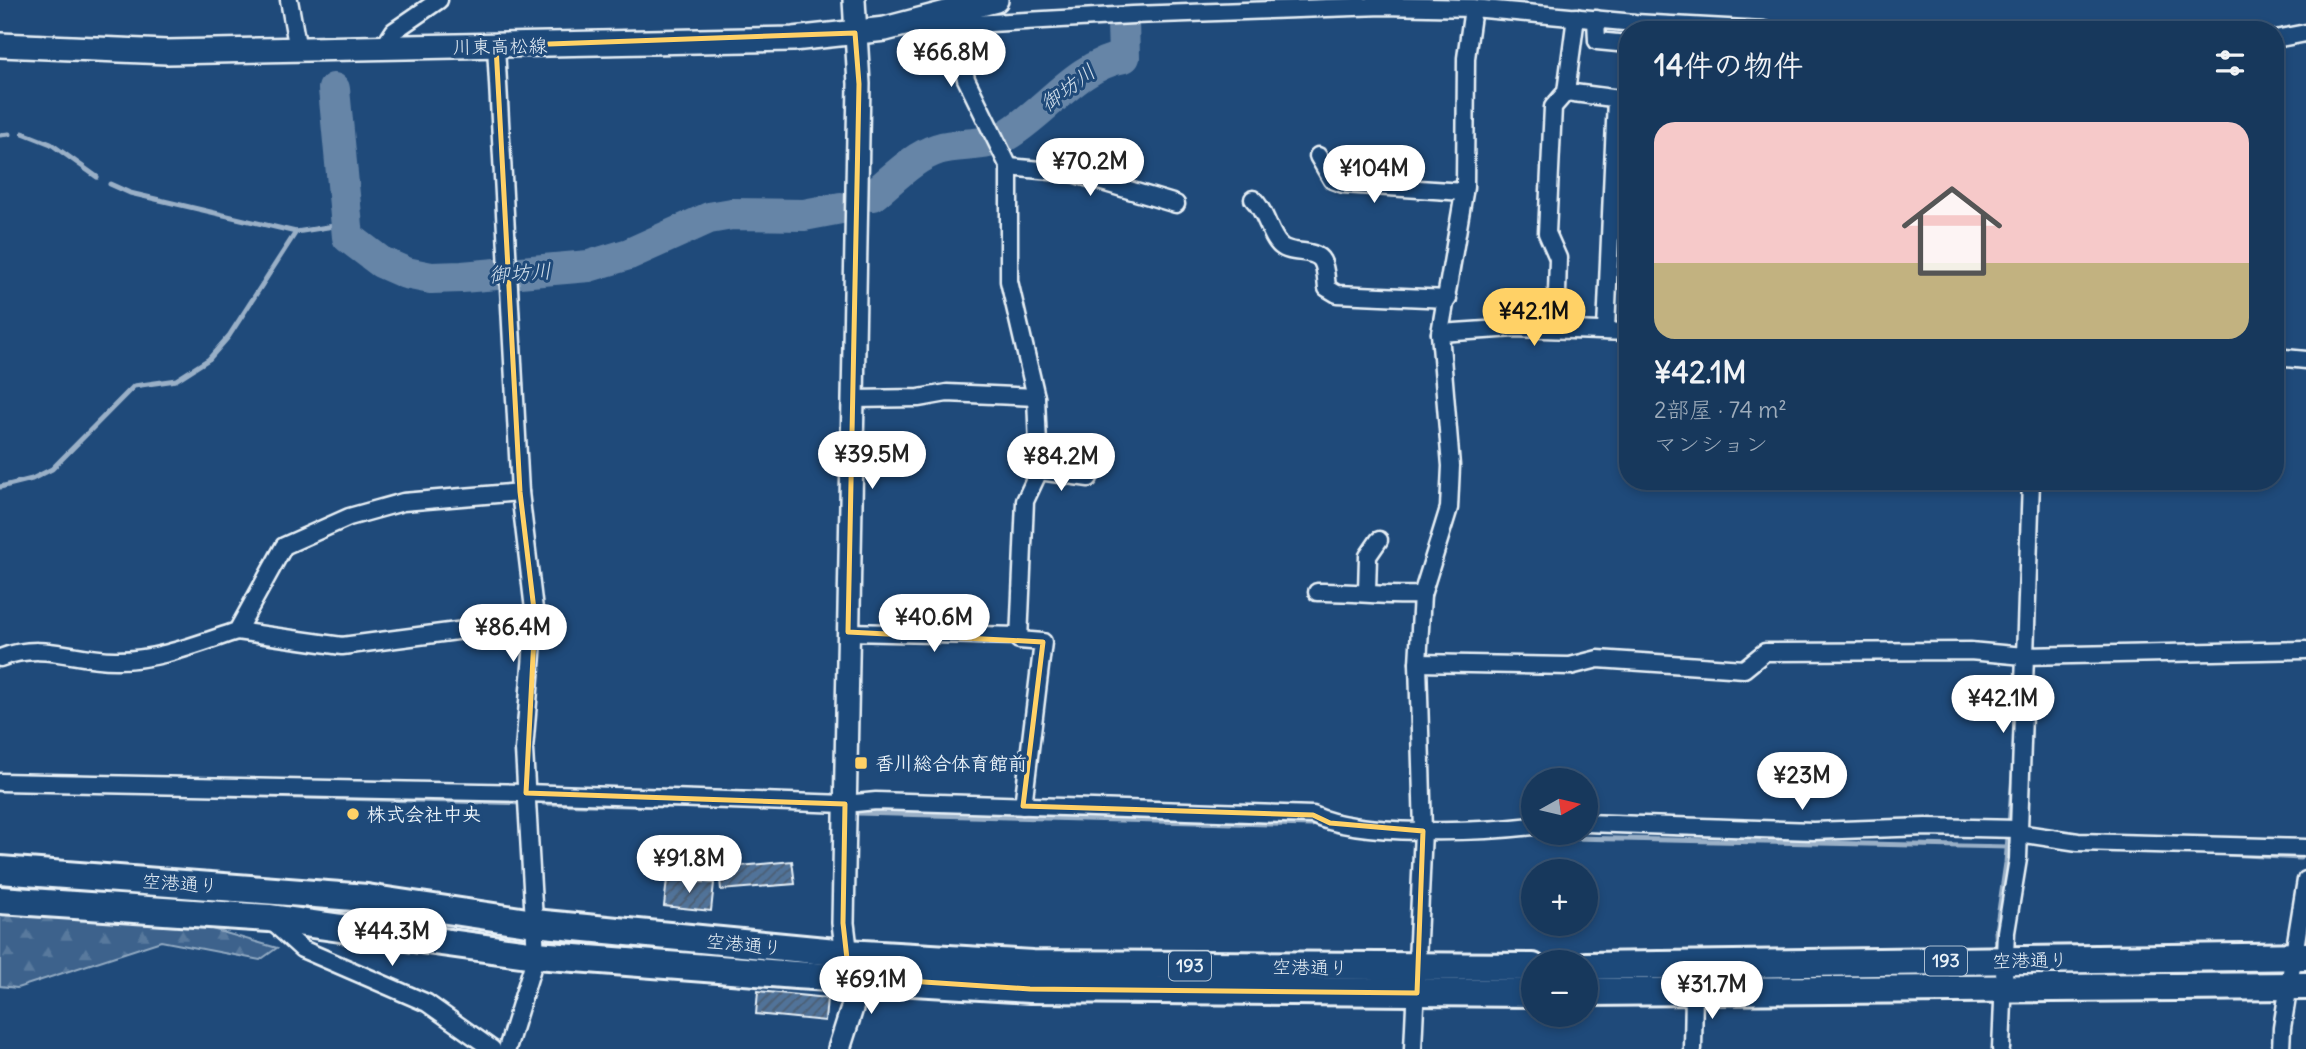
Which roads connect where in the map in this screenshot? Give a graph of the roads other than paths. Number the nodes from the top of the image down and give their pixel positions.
1 (289, 0) edge
2 (439, 0) edge
3 (854, 0) edge
4 (996, 0) edge
5 (1146, 0) edge
6 (1451, 4) edge
7 (1473, 8) junction
8 (1133, 15) junction
9 (1576, 17) junction
10 (1596, 19) junction
11 (1626, 21) edge
12 (955, 26) junction
13 (885, 29) junction
14 (855, 33) junction
15 (2306, 33) edge
16 (2284, 37) edge
17 (1619, 43) edge
18 (0, 46) edge
19 (496, 46) junction
20 (383, 48) junction
21 (298, 50) junction
22 (1566, 92) junction
23 (1619, 99) edge
24 (1619, 142) edge
25 (1318, 156) dead end
26 (1009, 167) junction
27 (1464, 192) junction
28 (1253, 199) dead end
29 (1176, 204) dead end
30 (1557, 294) dead end
31 (1448, 299) junction
32 (1606, 330) junction
33 (1619, 331) edge
34 (1440, 333) junction
35 (2284, 358) edge
36 (2306, 360) edge
37 (1036, 397) junction
38 (853, 399) junction
39 (1039, 471) junction
40 (1089, 478) dead end
41 (2031, 490) edge
42 (520, 492) junction
43 (1379, 540) dead end
44 (1317, 592) dead end
45 (1367, 592) junction
46 (1422, 595) junction
47 (534, 626) junction
48 (237, 631) junction
49 (848, 632) junction
50 (1020, 636) junction
51 (2306, 650) edge
52 (2024, 656) junction
53 (0, 658) edge
54 (1418, 663) junction
55 (0, 782) edge
56 (526, 793) junction
57 (845, 804) junction
58 (1023, 806) junction
59 (1598, 823) edge
60 (1521, 828) edge
61 (1423, 831) junction
62 (2018, 831) junction
63 (2306, 848) edge
64 (0, 870) edge
65 (2306, 880) edge
66 (0, 900) edge
67 (268, 918) junction
68 (534, 923) junction
69 (536, 955) junction
70 (2301, 956) edge
71 (2005, 960) junction
72 (848, 965) junction
73 (1598, 966) edge
74 (1521, 968) edge
75 (1417, 981) junction
76 (2297, 986) edge
77 (2004, 990) junction
78 (1521, 992) edge
79 (1598, 992) edge
80 (1695, 992) junction
81 (492, 1049) edge
82 (507, 1049) edge
83 (839, 1049) edge
84 (1413, 1049) edge
85 (1693, 1049) edge
86 (2001, 1049) edge
87 (2281, 1049) edge

1 - 21 street
2 - 20 street
3 - 14 street
4 - 13 main road, 川東高松線
5 - 8 street
6 - 7 street
6 - 8 street
7 - 9 street
7 - 27 street
8 - 12 street
9 - 10 street
9 - 22 street
10 - 11 street
10 - 17 street
12 - 13 street
12 - 26 street
13 - 14 main road, 川東高松線
14 - 19 main road, 川東高松線
14 - 38 street
15 - 16 street
18 - 21 main road, 川東高松線
19 - 20 main road, 川東高松線
19 - 42 street
20 - 21 main road, 川東高松線
22 - 23 street
22 - 30 street
24 - 32 street
25 - 27 street
26 - 29 street
26 - 37 street
27 - 31 street
28 - 31 street
31 - 34 street
32 - 33 street
32 - 34 street
34 - 46 street
35 - 36 street
37 - 38 street
37 - 39 street
38 - 49 street
39 - 40 street
39 - 50 street
41 - 52 street
42 - 47 street
42 - 48 street
43 - 45 street
44 - 45 street
45 - 46 street
46 - 54 street
47 - 48 street
47 - 56 street
48 - 53 street
49 - 50 street
49 - 57 street
50 - 58 street
51 - 52 street
52 - 54 street
52 - 62 street
54 - 61 street
55 - 56 street
56 - 57 street
56 - 68 street
57 - 58 street
57 - 72 street
58 - 61 street
59 - 62 street
60 - 61 street
61 - 75 street
62 - 63 street
62 - 71 street
64 - 68 highway, 空港通り / 193
65 - 70 street
66 - 67 highway, 空港通り / 193
67 - 69 highway, 空港通り / 193
67 - 81 street
68 - 69 street
68 - 72 highway, 空港通り / 193
69 - 72 highway, 空港通り / 193
69 - 82 street
70 - 71 highway, 空港通り / 193
70 - 76 street
71 - 73 highway, 空港通り / 193
71 - 77 street
72 - 75 highway, 空港通り / 193
72 - 83 street
74 - 75 highway, 空港通り / 193
75 - 78 highway, 空港通り / 193
75 - 84 street
76 - 77 highway, 空港通り / 193
76 - 87 street
77 - 80 highway, 空港通り / 193
77 - 86 street
79 - 80 highway, 空港通り / 193
80 - 85 street

